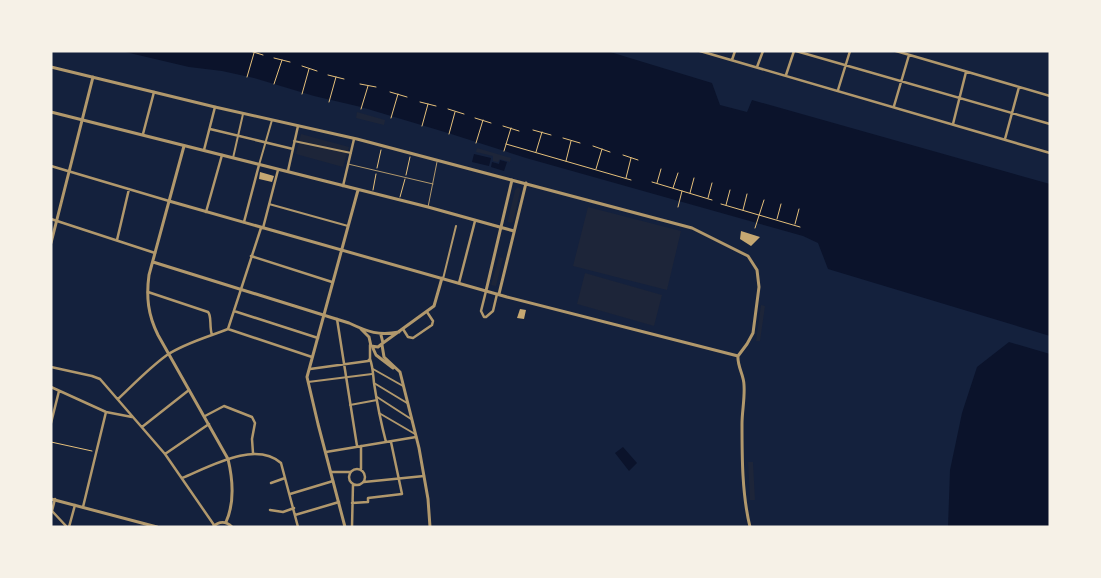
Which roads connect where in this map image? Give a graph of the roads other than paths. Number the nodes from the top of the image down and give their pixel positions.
1 (700, 51) edge
2 (735, 51) edge
3 (763, 51) edge
4 (795, 51) edge
5 (850, 51) edge
6 (896, 51) edge
7 (909, 55) junction
8 (732, 60) junction
9 (846, 65) junction
10 (51, 67) edge
11 (758, 67) junction
12 (966, 72) junction
13 (786, 76) junction
14 (93, 77) junction
15 (901, 81) junction
16 (1019, 87) junction
17 (838, 90) junction
18 (154, 91) junction
19 (1050, 96) edge
20 (959, 98) junction
21 (894, 106) junction
22 (215, 107) junction
23 (51, 112) edge
24 (1012, 113) junction
25 (244, 114) junction
26 (82, 120) junction
27 (272, 120) junction
28 (953, 124) junction
29 (1050, 124) edge
30 (298, 126) junction
31 (210, 129) junction
32 (143, 134) junction
33 (238, 136) junction
34 (354, 139) junction
35 (1004, 139) junction
36 (294, 140) junction
37 (266, 143) junction
38 (184, 146) junction
39 (292, 149) junction
40 (204, 150) junction
41 (1050, 152) edge
42 (351, 153) junction
43 (222, 155) junction
44 (233, 158) junction
45 (438, 160) junction
46 (348, 164) junction
47 (259, 165) junction
48 (51, 166) edge
49 (278, 170) junction
50 (70, 172) junction
51 (287, 173) junction
52 (512, 180) junction
53 (526, 183) junction
54 (433, 184) junction
55 (343, 186) junction
56 (129, 190) junction
57 (358, 190) junction
58 (169, 201) junction
59 (269, 204) junction
60 (428, 207) junction
61 (206, 212) junction
62 (51, 219) edge
63 (57, 221) junction
64 (475, 221) junction
65 (244, 222) junction
66 (348, 226) junction
67 (456, 226) dead end
68 (262, 228) junction
69 (501, 228) junction
70 (514, 231) junction
71 (117, 240) junction
72 (51, 242) edge
73 (341, 250) junction
74 (155, 253) junction
75 (252, 256) junction
76 (153, 262) junction
77 (443, 278) junction
78 (332, 282) junction
79 (459, 283) junction
80 (240, 290) junction
81 (146, 291) junction
82 (486, 291) junction
83 (498, 294) junction
84 (234, 311) junction
85 (427, 312) junction
86 (324, 316) junction
87 (336, 320) junction
88 (228, 329) junction
89 (361, 329) junction
90 (401, 331) junction
91 (375, 333) junction
92 (212, 335) junction
93 (381, 335) junction
94 (370, 337) junction
95 (318, 338) junction
96 (382, 344) junction
97 (371, 345) junction
98 (168, 354) junction
99 (738, 356) junction
100 (313, 357) junction
101 (370, 359) junction
102 (342, 364) junction
103 (51, 368) edge
104 (310, 369) junction
105 (373, 369) junction
106 (400, 372) junction
107 (374, 374) junction
108 (308, 382) junction
109 (374, 383) junction
110 (403, 386) junction
111 (51, 387) edge
112 (189, 390) junction
113 (60, 391) junction
114 (118, 399) junction
115 (377, 399) junction
116 (407, 403) junction
117 (350, 405) junction
118 (106, 412) junction
119 (379, 413) junction
120 (205, 416) junction
121 (134, 418) junction
122 (411, 419) junction
123 (51, 423) edge
124 (209, 424) junction
125 (142, 427) junction
126 (416, 436) junction
127 (386, 442) junction
128 (390, 442) junction
129 (359, 446) junction
130 (326, 452) junction
131 (253, 453) junction
132 (165, 454) junction
133 (228, 459) junction
134 (361, 469) junction
135 (331, 472) junction
136 (350, 472) junction
137 (424, 476) junction
138 (182, 478) junction
139 (285, 478) junction
140 (399, 479) junction
141 (333, 481) junction
142 (364, 482) junction
143 (271, 483) dead end
144 (353, 484) junction
145 (290, 494) junction
146 (53, 499) edge
147 (339, 502) junction
148 (352, 503) junction
149 (75, 505) junction
150 (83, 506) junction
151 (294, 508) junction
152 (270, 510) dead end
153 (296, 515) junction
154 (226, 522) junction
155 (140, 525) edge
156 (214, 526) edge
157 (68, 527) edge
158 (156, 527) edge
159 (232, 527) edge
160 (298, 527) edge
161 (345, 527) edge
162 (352, 527) edge
163 (430, 527) edge
164 (750, 527) edge

1 - 8 street
2 - 8 street
3 - 11 street
4 - 9 street
4 - 13 street
5 - 9 street
6 - 7 street
7 - 12 street
7 - 15 street
8 - 11 street
9 - 15 street
9 - 17 street
10 - 14 street
11 - 13 street
12 - 16 street
12 - 20 street
13 - 17 street
14 - 18 street
14 - 26 street
15 - 20 street
15 - 21 street
16 - 19 street
16 - 24 street
17 - 21 street
18 - 22 street
18 - 32 street
20 - 24 street
20 - 28 street
21 - 28 street
22 - 25 street
22 - 31 street
23 - 26 street
24 - 29 street
24 - 35 street
25 - 27 street
25 - 33 street
26 - 32 street
26 - 50 street
27 - 30 street
27 - 37 street
28 - 35 street
30 - 34 street
30 - 36 street
31 - 33 street
31 - 40 street
32 - 38 street
33 - 37 street
33 - 44 street
34 - 42 street
34 - 45 street
35 - 41 street
36 - 39 street
36 - 42 street
37 - 39 street
37 - 47 street
38 - 40 street
38 - 58 street
39 - 51 street
40 - 43 street
42 - 46 street
43 - 44 street
43 - 61 street
44 - 47 street
45 - 52 street
45 - 54 lane
46 - 54 lane
46 - 55 street
47 - 49 street
47 - 65 street
48 - 50 street
49 - 51 street
49 - 59 street
50 - 56 street
50 - 63 street
51 - 55 street
52 - 53 street
52 - 69 street
53 - 70 street
53 - 99 street
54 - 60 lane
55 - 57 street
56 - 58 street
56 - 71 street
57 - 60 street
57 - 66 street
58 - 61 street
58 - 74 street
59 - 66 street
59 - 68 street
60 - 64 street
61 - 65 street
62 - 63 street
63 - 71 street
63 - 72 street
64 - 69 street
64 - 79 street
65 - 68 street
66 - 73 street
67 - 77 street
68 - 73 street
68 - 75 street
69 - 70 street
69 - 82 street
70 - 83 street
71 - 74 street
73 - 77 street
73 - 78 street
74 - 76 street
75 - 78 street
75 - 80 street
76 - 80 street
76 - 81 street
77 - 79 street
77 - 85 street
78 - 86 street
79 - 82 street
80 - 84 street
80 - 86 street
81 - 92 street
81 - 98 street
82 - 83 street
82 - 83 street
83 - 99 street
84 - 88 street
84 - 95 street
85 - 90 street
85 - 90 street
86 - 87 street
86 - 95 street
87 - 89 street
87 - 102 street
88 - 92 street
88 - 100 street
89 - 91 street
89 - 94 street
90 - 93 street
90 - 96 street
91 - 93 street
91 - 94 street
92 - 98 street
93 - 96 street
94 - 97 street
95 - 100 street
96 - 97 street
96 - 106 street
97 - 101 street
97 - 106 street
98 - 112 street
98 - 114 street
99 - 164 street
100 - 104 street
101 - 102 street
101 - 105 street
102 - 104 street
102 - 117 street
103 - 114 street
104 - 108 street
105 - 107 street
105 - 110 street
106 - 110 street
107 - 108 street
107 - 109 street
108 - 130 street
109 - 115 street
109 - 116 street
110 - 116 street
111 - 113 street
112 - 120 street
112 - 125 street
113 - 118 street
113 - 123 street
114 - 121 street
115 - 117 street
115 - 119 street
115 - 122 street
116 - 122 street
117 - 129 street
118 - 121 street
118 - 150 street
119 - 126 street
119 - 127 street
120 - 124 street
120 - 131 street
121 - 125 street
122 - 126 street
124 - 132 street
124 - 133 street
125 - 132 street
126 - 128 street
126 - 137 street
127 - 128 street
127 - 129 street
128 - 140 street
129 - 130 street
129 - 134 street
130 - 135 street
131 - 133 street
131 - 139 street
132 - 138 street
133 - 138 street
133 - 154 street
134 - 136 street
134 - 142 street
135 - 136 street
135 - 141 street
136 - 144 street
137 - 140 street
137 - 163 street
138 - 156 street
139 - 143 street
139 - 145 street
140 - 142 street
140 - 148 street
141 - 145 street
141 - 147 street
142 - 144 street
144 - 148 street
145 - 151 street
146 - 149 street
146 - 157 street
147 - 153 street
147 - 161 street
148 - 162 street
149 - 150 street
149 - 157 street
150 - 155 street
151 - 152 street
151 - 153 street
153 - 160 street
154 - 156 street
154 - 159 street
155 - 158 street

